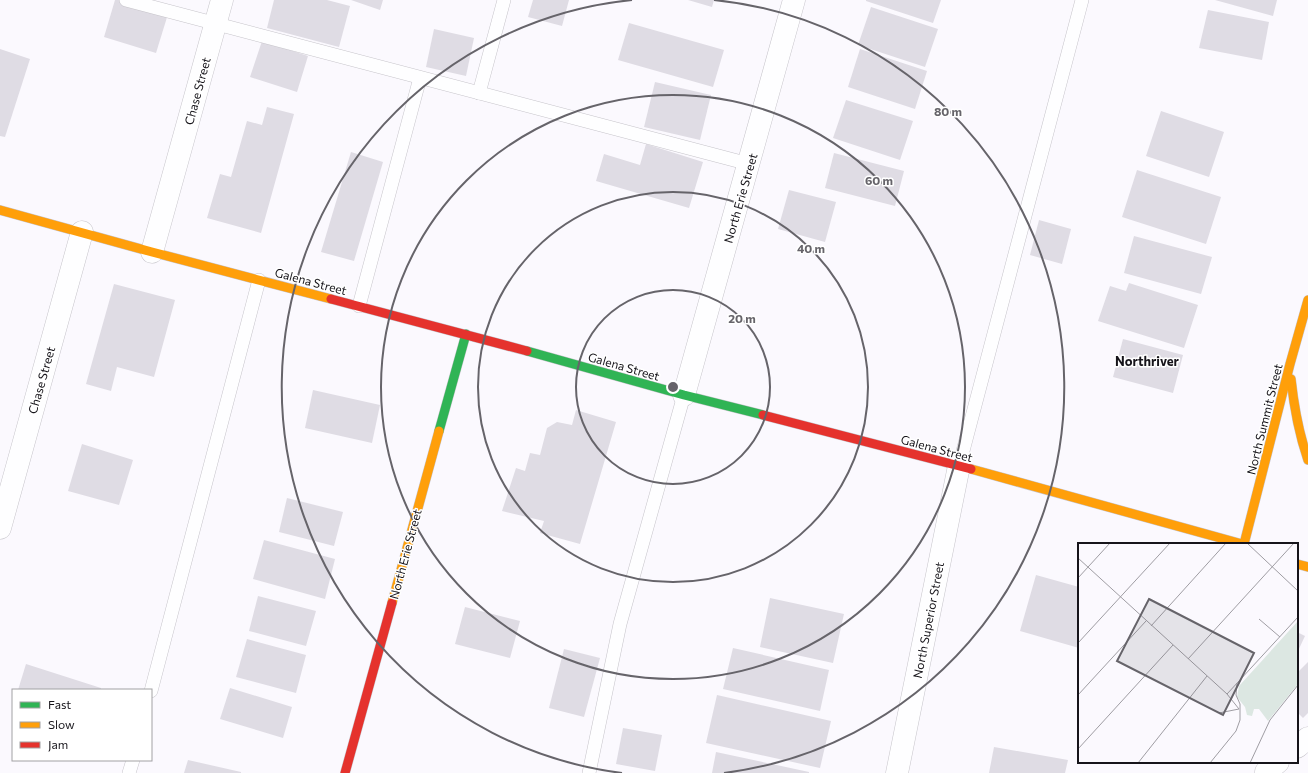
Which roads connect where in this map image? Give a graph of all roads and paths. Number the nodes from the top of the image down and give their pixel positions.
1 (126, 0) edge
2 (222, 0) edge
3 (504, 0) edge
4 (794, 0) edge
5 (1082, 0) edge
6 (215, 24) junction
7 (420, 78) junction
8 (479, 93) junction
9 (749, 164) junction
10 (0, 210) edge
11 (82, 232) junction
12 (152, 252) junction
13 (259, 280) junction
14 (1308, 300) edge
15 (359, 306) junction
16 (466, 334) junction
17 (1290, 364) junction
18 (684, 395) junction
19 (1308, 460) edge
20 (959, 466) junction
21 (0, 528) edge
22 (1239, 543) edge
23 (1243, 543) edge
24 (1298, 564) edge
25 (1308, 568) edge
26 (152, 689) edge
27 (1308, 738) edge
28 (1298, 746) edge
29 (133, 761) edge
30 (129, 773) edge
31 (345, 773) edge
32 (589, 773) edge
33 (897, 773) edge

1 - 6 lane
2 - 6 street, Chase Street
3 - 8 lane
4 - 9 street, North Erie Street
5 - 20 lane
6 - 7 lane
6 - 12 street, Chase Street
7 - 8 lane
7 - 15 lane
8 - 9 lane
9 - 18 street, North Erie Street
10 - 11 main road, Galena Street
11 - 12 main road, Galena Street
11 - 21 street, Chase Street
12 - 13 main road, Galena Street
13 - 15 main road, Galena Street
13 - 26 lane
14 - 17 main road, North Summit Street
15 - 16 main road, Galena Street
16 - 18 main road, Galena Street
16 - 31 main road, North Erie Street
17 - 19 main road
17 - 23 main road, North Summit Street
18 - 20 main road, Galena Street
18 - 32 lane
20 - 22 main road, Galena Street
20 - 33 street, North Superior Street
24 - 25 main road
27 - 28 street
29 - 30 lane

